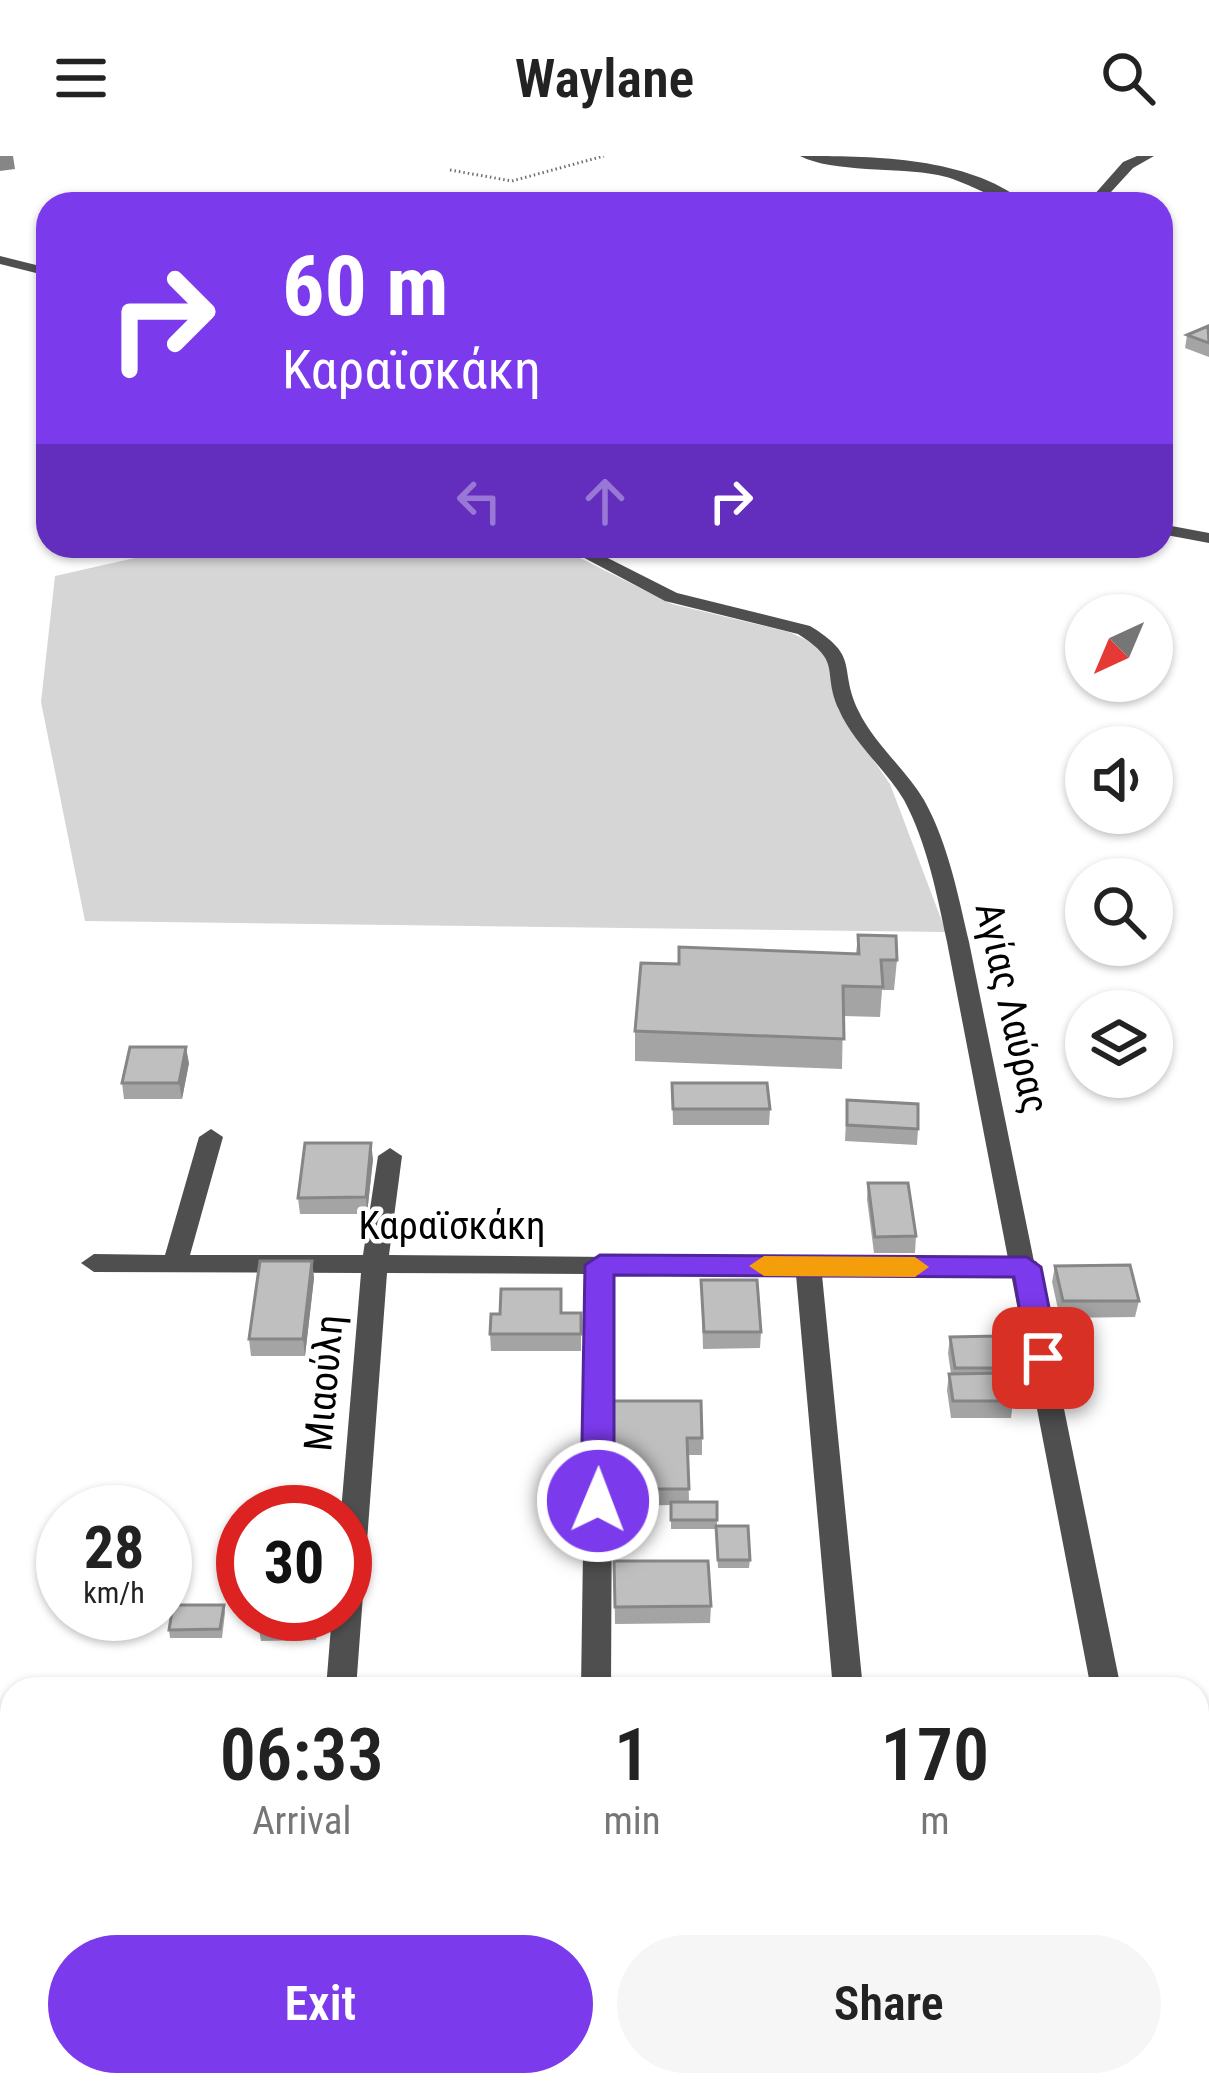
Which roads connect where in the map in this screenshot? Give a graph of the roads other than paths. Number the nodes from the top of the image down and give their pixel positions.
1 (806, 156) edge
2 (1148, 156) edge
3 (1002, 192) edge
4 (1104, 192) edge
5 (0, 260) edge
6 (36, 269) edge
7 (1173, 531) edge
8 (1209, 538) edge
9 (594, 558) edge
10 (211, 1137) dead end
11 (390, 1156) dead end
12 (94, 1263) dead end
13 (175, 1264) junction
14 (375, 1264) junction
15 (600, 1265) junction
16 (808, 1266) junction
17 (1027, 1267) junction
18 (342, 1677) edge
19 (596, 1677) edge
20 (847, 1677) edge
21 (1104, 1677) edge

1 - 3 street
2 - 4 street
5 - 6 street
7 - 8 street
9 - 17 street, Αγίας Λαύρας
10 - 13 street
11 - 14 street, Μιαούλη
12 - 13 street, Καραϊσκάκη
13 - 14 street, Καραϊσκάκη
14 - 15 street, Καραϊσκάκη
14 - 18 street, Μιαούλη
15 - 16 street, Καραϊσκάκη
15 - 19 street
16 - 17 street, Καραϊσκάκη
16 - 20 street
17 - 21 street, Αγίας Λαύρας

